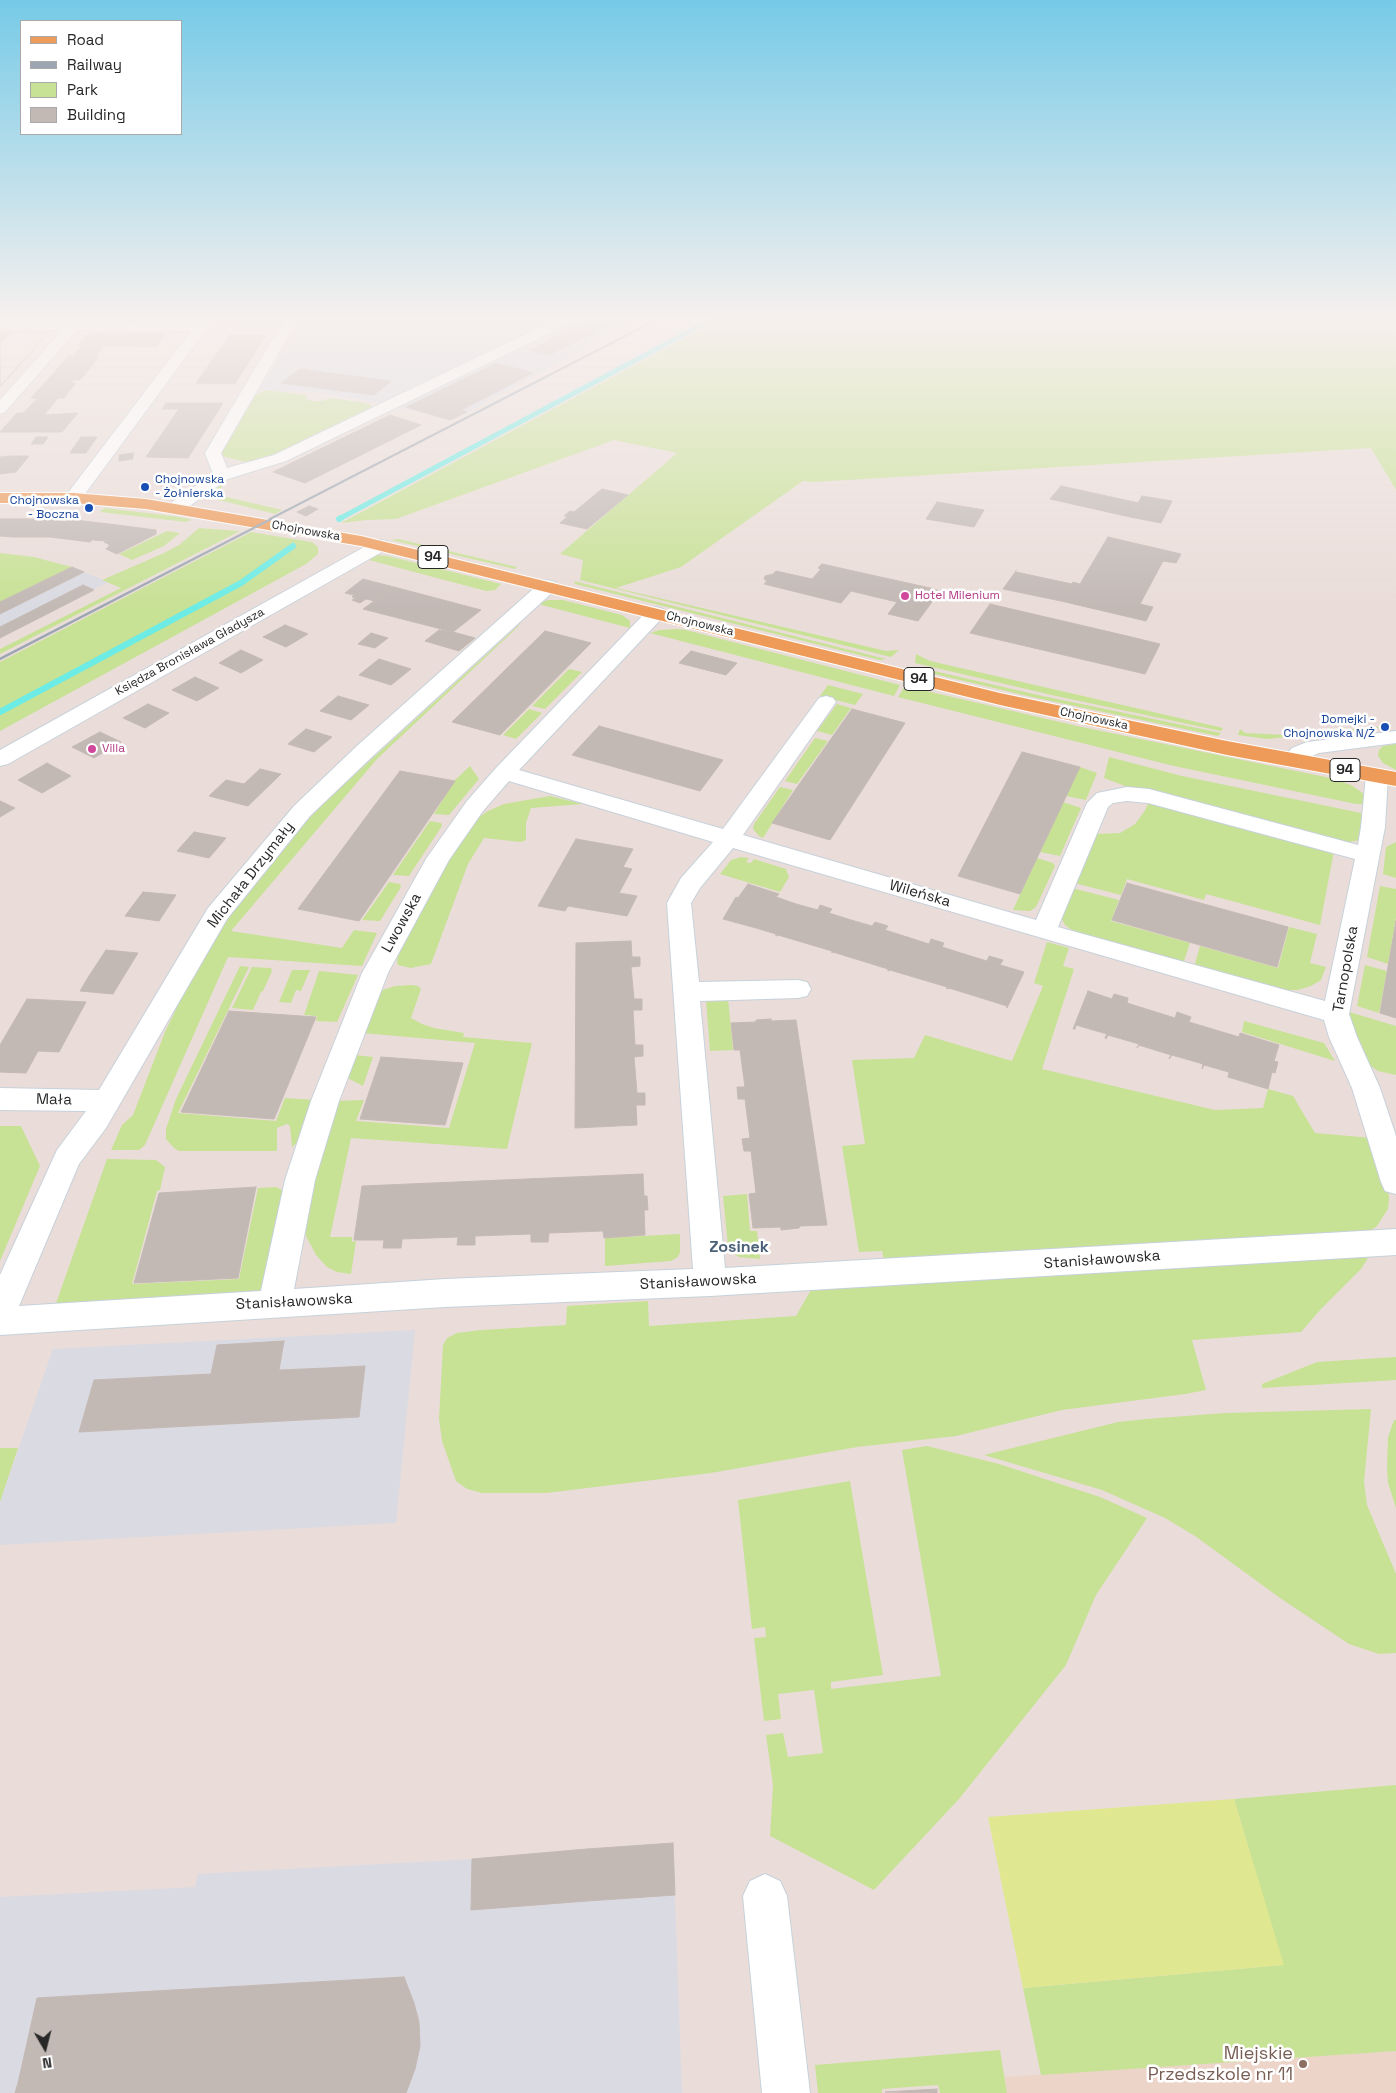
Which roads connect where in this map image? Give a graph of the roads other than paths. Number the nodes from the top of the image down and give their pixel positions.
1 (136, 414) edge
2 (236, 414) edge
3 (372, 414) edge
4 (222, 475) junction
5 (0, 498) edge
6 (74, 498) junction
7 (175, 508) junction
8 (361, 541) junction
9 (381, 546) junction
10 (548, 586) junction
11 (656, 613) junction
12 (826, 702) dead end
13 (1396, 736) edge
14 (0, 741) edge
15 (0, 759) edge
16 (1293, 760) junction
17 (504, 773) junction
18 (1387, 778) edge
19 (729, 838) junction
20 (1368, 856) junction
21 (1044, 931) junction
22 (798, 989) dead end
23 (685, 992) junction
24 (1336, 1014) junction
25 (0, 1099) edge
26 (102, 1110) junction
27 (0, 1117) edge
28 (1396, 1182) edge
29 (1396, 1242) edge
30 (710, 1282) junction
31 (275, 1302) junction
32 (0, 1312) edge
33 (0, 1321) edge
34 (765, 1896) dead end
35 (786, 2093) edge

1 - 6 street
2 - 4 street
3 - 4 street
4 - 7 street
5 - 6 main road, Chojnowska / 94
6 - 7 main road, Chojnowska / 94
7 - 8 main road, Chojnowska / 94
8 - 9 main road, Chojnowska / 94
8 - 14 street, Księdza Bronisława Gładysza
9 - 10 main road, Chojnowska / 94
9 - 15 street, Księdza Bronisława Gładysza
10 - 11 main road, Chojnowska / 94
10 - 26 street, Michała Drzymały
11 - 16 main road, Chojnowska / 94
11 - 17 street, Lwowska
12 - 19 street
13 - 16 street
16 - 18 main road, Chojnowska / 94
17 - 19 street, Wileńska
17 - 31 street, Lwowska
18 - 20 street, Tarnopolska
19 - 21 street, Wileńska
19 - 23 street
20 - 21 street
20 - 24 street, Tarnopolska
21 - 24 street, Wileńska
22 - 23 street
23 - 30 street
24 - 28 street, Tarnopolska
25 - 26 street, Mała
26 - 27 street, Mała
26 - 32 street, Michała Drzymały
29 - 30 street, Stanisławowska
30 - 31 street, Stanisławowska
31 - 33 street, Stanisławowska
34 - 35 street

